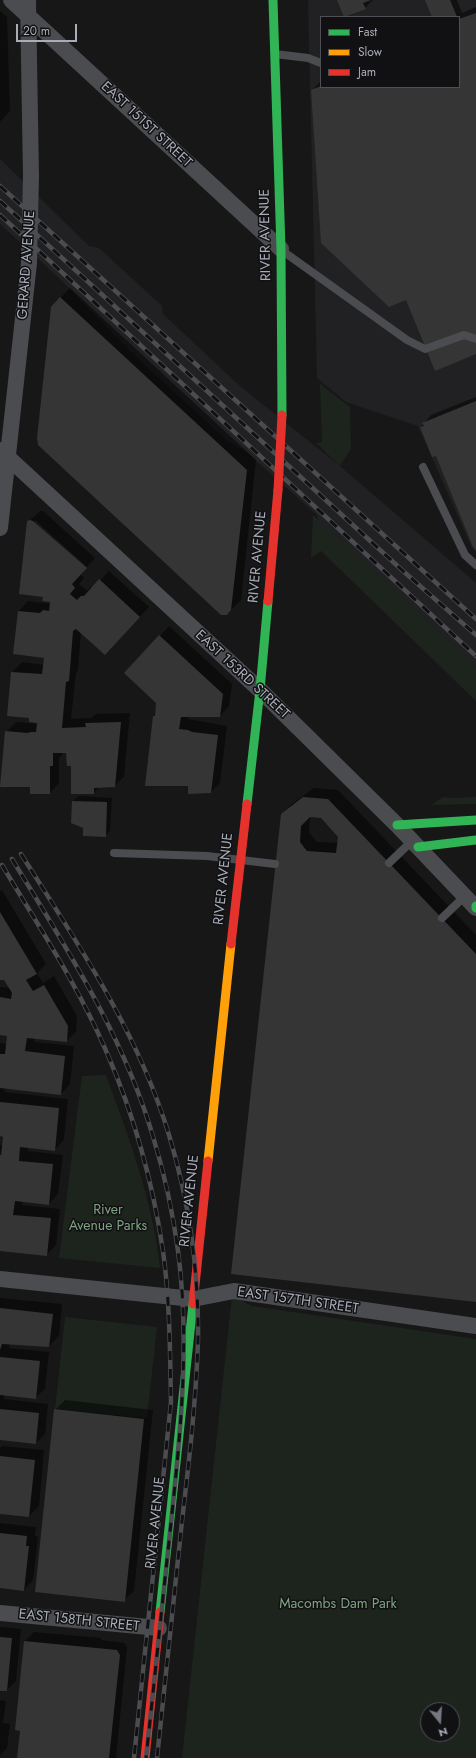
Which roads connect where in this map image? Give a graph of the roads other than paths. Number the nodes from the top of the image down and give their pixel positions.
1 (11, 0) edge
2 (28, 0) edge
3 (273, 0) edge
4 (29, 16) junction
5 (274, 54) junction
6 (320, 63) edge
7 (282, 250) junction
8 (476, 339) edge
9 (4, 453) edge
10 (423, 467) dead end
11 (0, 528) edge
12 (476, 565) edge
13 (260, 690) junction
14 (476, 820) edge
15 (397, 825) junction
16 (476, 840) edge
17 (415, 844) junction
18 (114, 853) dead end
19 (240, 860) junction
20 (389, 863) dead end
21 (275, 864) dead end
22 (473, 905) edge
23 (442, 918) dead end
24 (0, 1279) edge
25 (193, 1299) junction
26 (476, 1326) edge
27 (0, 1613) edge
28 (159, 1628) junction
29 (145, 1758) edge

1 - 4 street, EAST 151ST STREET
2 - 4 street, GERARD AVENUE
3 - 5 main road, RIVER AVENUE
4 - 7 street, EAST 151ST STREET
4 - 9 street, GERARD AVENUE, bridge
5 - 6 lane
5 - 7 main road, RIVER AVENUE
7 - 8 lane
7 - 13 main road, RIVER AVENUE, bridge
9 - 11 street, GERARD AVENUE
9 - 13 street, EAST 153RD STREET
10 - 12 lane
13 - 15 street, EAST 153RD STREET
13 - 19 main road, RIVER AVENUE
14 - 15 main road
15 - 17 street, EAST 153RD STREET
16 - 17 main road
17 - 20 lane
17 - 22 street, EAST 153RD STREET
18 - 19 lane
19 - 21 lane
19 - 25 main road, RIVER AVENUE
22 - 23 lane
24 - 25 street, EAST 157TH STREET
25 - 26 street, EAST 157TH STREET
25 - 28 main road, RIVER AVENUE
27 - 28 street, EAST 158TH STREET
28 - 29 main road, RIVER AVENUE

